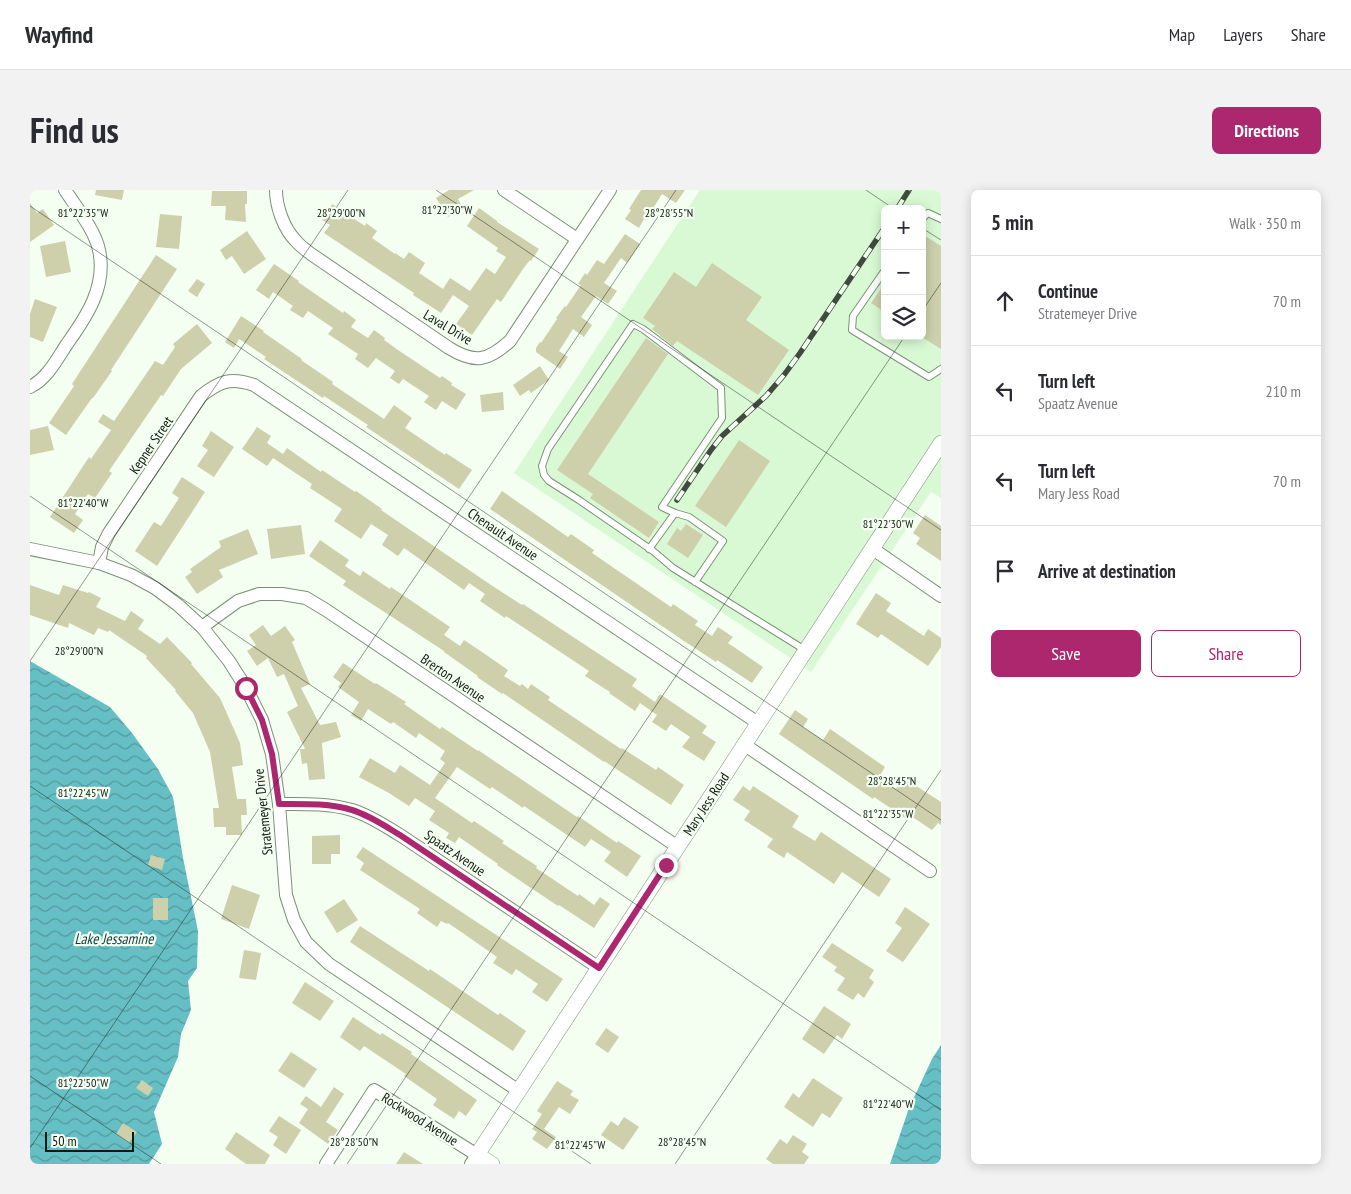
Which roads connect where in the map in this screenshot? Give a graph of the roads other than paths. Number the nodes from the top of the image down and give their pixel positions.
1 (65, 190) edge
2 (276, 190) edge
3 (504, 190) edge
4 (610, 190) edge
5 (926, 215) edge
6 (941, 219) edge
7 (577, 240) junction
8 (881, 276) edge
9 (941, 369) edge
10 (226, 381) joint
11 (30, 387) edge
12 (941, 443) edge
13 (675, 513) junction
14 (30, 549) edge
15 (649, 549) junction
16 (873, 550) junction
17 (98, 563) junction
18 (695, 582) junction
19 (941, 596) edge
20 (202, 627) junction
21 (806, 650) junction
22 (758, 723) junction
23 (745, 745) junction
24 (279, 804) junction
25 (678, 847) junction
26 (930, 871) dead end
27 (599, 968) junction
28 (519, 1091) junction
29 (474, 1159) edge
30 (326, 1164) edge
31 (492, 1164) edge

1 - 11 street
2 - 7 street, Laval Drive
3 - 7 street
4 - 7 street, Laval Drive
5 - 6 lane
8 - 9 lane
10 - 17 street, Kepner Street
10 - 22 street, Chenault Avenue
12 - 16 street, Mary Jess Road
13 - 15 lane
13 - 15 lane
13 - 18 lane
14 - 17 street, Stratemeyer Drive
15 - 18 lane
16 - 19 street
16 - 21 street, Mary Jess Road
17 - 20 street, Stratemeyer Drive
18 - 21 lane
20 - 24 street, Stratemeyer Drive
20 - 25 street, Brerton Avenue
21 - 22 street, Mary Jess Road
22 - 23 street, Mary Jess Road
23 - 25 street, Mary Jess Road
23 - 26 street
24 - 27 street, Spaatz Avenue
24 - 28 street, Stratemeyer Drive
25 - 27 street, Mary Jess Road
27 - 28 street, Mary Jess Road
28 - 29 street, Mary Jess Road
29 - 30 street, Rockwood Avenue
29 - 31 street, Rockwood Avenue

